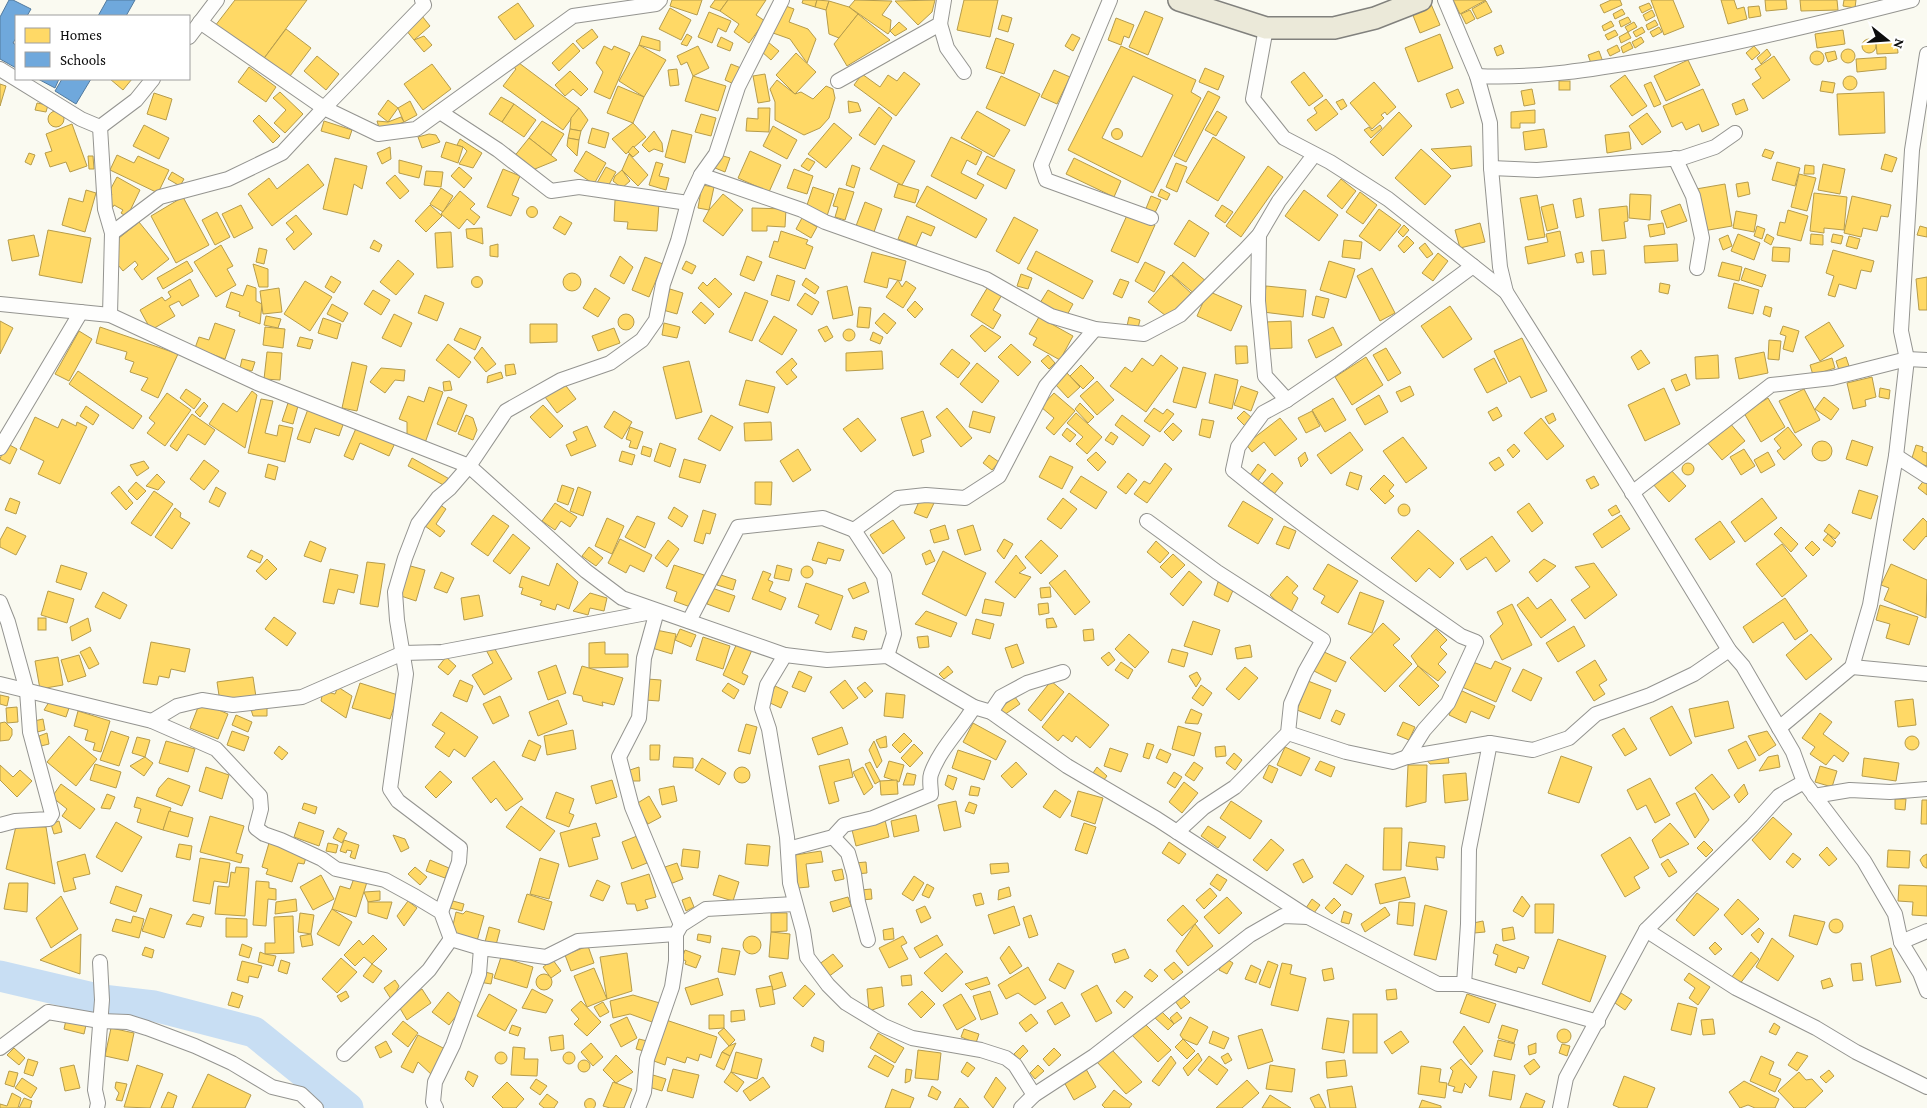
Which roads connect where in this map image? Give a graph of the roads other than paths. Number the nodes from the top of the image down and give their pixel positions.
1 (217, 0) edge
2 (422, 0) edge
3 (660, 0) edge
4 (782, 0) edge
5 (944, 0) edge
6 (1110, 0) edge
7 (1179, 0) edge
8 (1421, 0) edge
9 (1444, 0) edge
10 (1912, 0) edge
11 (1219, 7) edge
12 (200, 22) junction
13 (940, 24) junction
14 (1266, 28) junction
15 (190, 35) edge
16 (1927, 54) edge
17 (0, 69) edge
18 (964, 72) dead end
19 (1477, 76) junction
20 (15, 78) edge
21 (17, 80) edge
22 (153, 80) edge
23 (838, 81) dead end
24 (324, 108) junction
25 (440, 112) junction
26 (100, 127) junction
27 (1735, 134) dead end
28 (1314, 155) junction
29 (1675, 158) junction
30 (1491, 168) junction
31 (701, 175) junction
32 (688, 203) junction
33 (1151, 218) dead end
34 (112, 233) junction
35 (1259, 235) junction
36 (1473, 266) junction
37 (1697, 268) dead end
38 (1506, 292) junction
39 (0, 304) edge
40 (82, 312) junction
41 (110, 315) junction
42 (1095, 329) junction
43 (1907, 359) junction
44 (1927, 360) edge
45 (1287, 400) junction
46 (0, 448) edge
47 (1896, 456) junction
48 (469, 466) junction
49 (1927, 476) edge
50 (1632, 493) junction
51 (1147, 521) dead end
52 (854, 530) junction
53 (0, 602) edge
54 (658, 611) junction
55 (690, 621) junction
56 (1729, 650) junction
57 (403, 653) junction
58 (785, 654) junction
59 (887, 656) junction
60 (1852, 666) junction
61 (1063, 672) dead end
62 (1927, 674) edge
63 (0, 684) edge
64 (27, 692) junction
65 (974, 707) junction
66 (991, 712) junction
67 (152, 721) junction
68 (1779, 728) junction
69 (1288, 733) junction
70 (1490, 743) junction
71 (1407, 757) junction
72 (1804, 782) junction
73 (1927, 789) edge
74 (1814, 796) junction
75 (0, 825) edge
76 (1177, 832) junction
77 (833, 837) junction
78 (788, 849) junction
79 (794, 904) junction
80 (441, 912) junction
81 (1308, 917) junction
82 (678, 930) junction
83 (1646, 930) junction
84 (1927, 931) edge
85 (451, 939) junction
86 (868, 940) dead end
87 (1901, 942) junction
88 (481, 948) junction
89 (100, 962) dead end
90 (1464, 984) junction
91 (1927, 991) edge
92 (100, 1022) junction
93 (1598, 1022) junction
94 (0, 1048) edge
95 (344, 1054) dead end
96 (1927, 1086) edge
97 (1034, 1096) junction
98 (97, 1108) edge
99 (316, 1108) edge
100 (436, 1108) edge
101 (638, 1108) edge
102 (1021, 1108) edge
103 (1560, 1108) edge

1 - 12 street
2 - 24 street
3 - 25 street
4 - 31 street
5 - 13 street
6 - 33 street
7 - 11 main road
8 - 14 main road
9 - 19 street
10 - 19 street
11 - 14 main road
12 - 15 street
12 - 24 street
13 - 18 street
13 - 23 street
14 - 28 street
16 - 43 street
17 - 20 street
19 - 30 street
21 - 26 street
22 - 26 street
24 - 25 street
24 - 34 street
25 - 32 street
26 - 34 street
27 - 29 street
28 - 35 street
28 - 36 street
29 - 30 street
29 - 37 street
30 - 38 street
31 - 32 street
31 - 42 street
32 - 48 street
34 - 41 street
35 - 42 street
35 - 45 street
36 - 38 street
36 - 45 street
38 - 50 street
39 - 40 street
40 - 41 street
40 - 46 street
41 - 48 street
42 - 52 street
43 - 44 street
43 - 47 street
43 - 50 street
45 - 71 street
47 - 49 street
47 - 60 street
48 - 54 street
48 - 57 street
50 - 56 street
51 - 69 street
52 - 55 street
52 - 59 street
53 - 64 street
54 - 55 street
54 - 57 street
54 - 82 street
55 - 58 street
56 - 68 street
56 - 70 street
57 - 67 street
57 - 80 street
58 - 59 street
58 - 78 street
59 - 65 street
60 - 62 street
60 - 68 street
61 - 66 street
63 - 64 street
64 - 67 street
64 - 75 street
65 - 66 street
65 - 77 street
66 - 76 street
67 - 80 street
68 - 72 street
69 - 71 street
69 - 76 street
70 - 71 street
70 - 90 street
72 - 74 street
72 - 83 street
73 - 74 street
74 - 87 street
76 - 81 street
77 - 78 street
77 - 86 street
78 - 79 street
79 - 82 street
79 - 97 street
80 - 85 street
81 - 90 street
81 - 97 street
82 - 88 street
82 - 101 street
83 - 93 street
83 - 96 street
84 - 87 street
85 - 88 street
85 - 95 street
87 - 91 street
88 - 100 street
89 - 92 street
90 - 93 street
92 - 94 street
92 - 98 street
92 - 99 street
93 - 103 street
97 - 102 street

